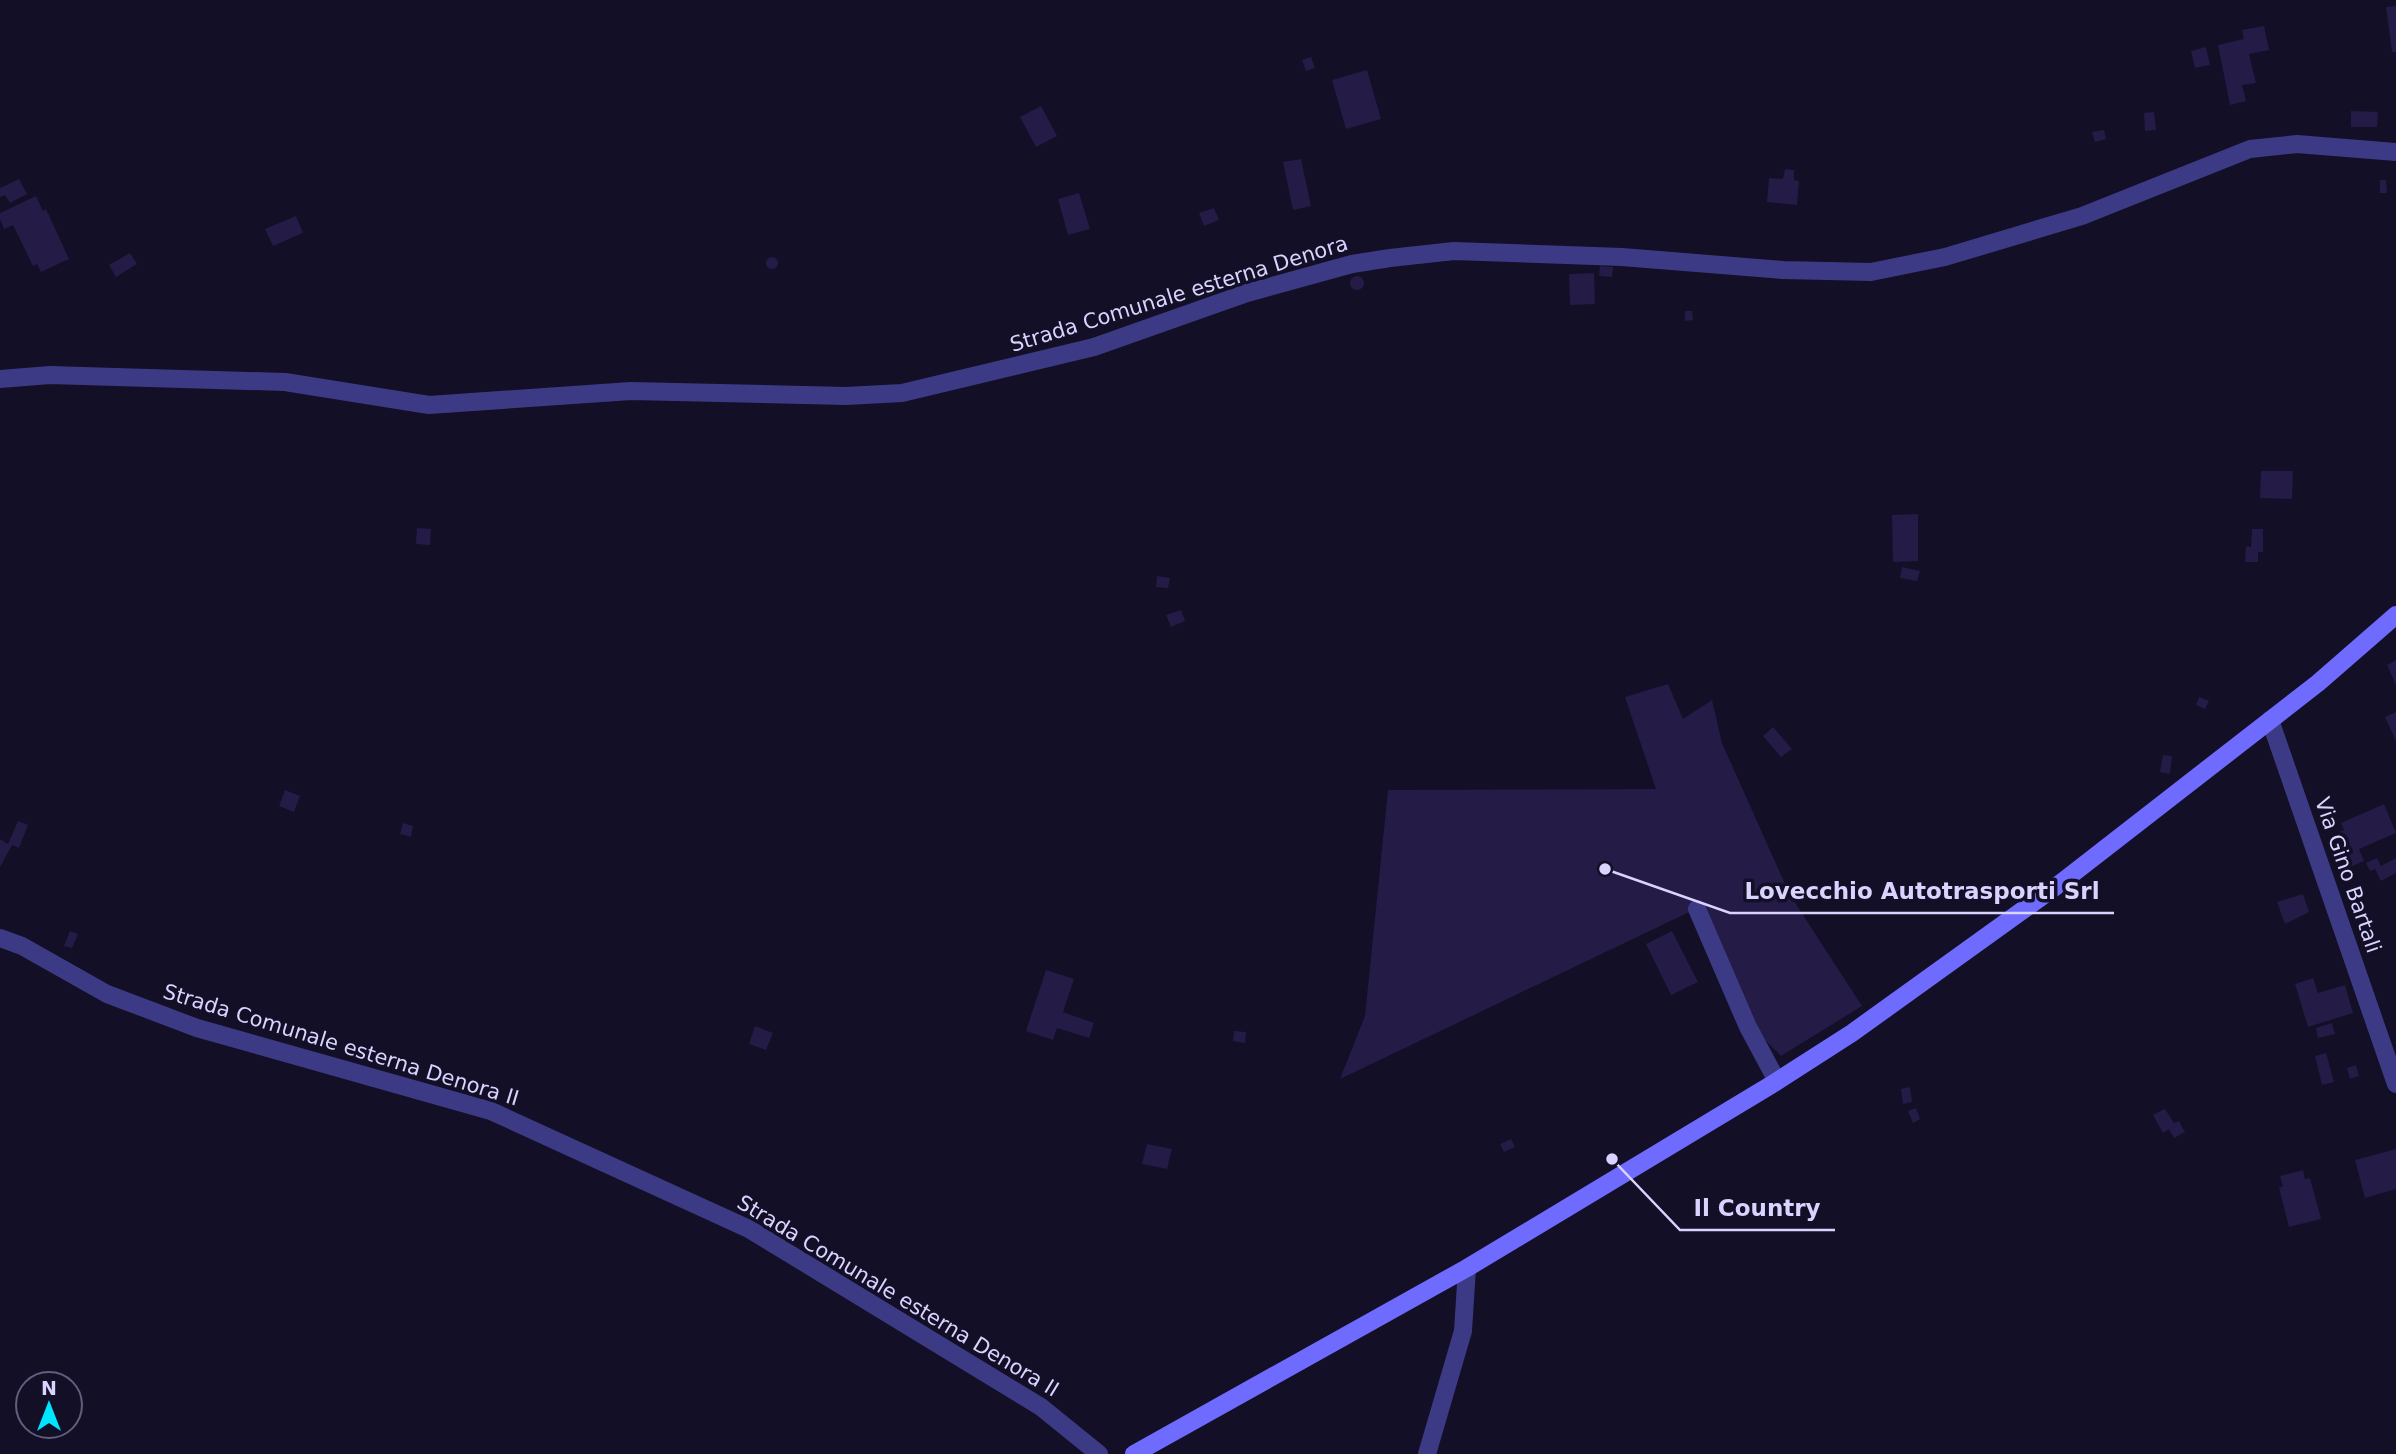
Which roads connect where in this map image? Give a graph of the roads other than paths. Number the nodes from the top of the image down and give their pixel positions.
1 (2396, 152) edge
2 (0, 379) edge
3 (2396, 615) edge
4 (2270, 720) junction
5 (1697, 909) dead end
6 (0, 938) edge
7 (1777, 1081) junction
8 (2396, 1084) edge
9 (1467, 1268) junction
10 (1099, 1454) edge
11 (1134, 1454) edge
12 (1427, 1454) edge

1 - 2 street, Strada Comunale esterna Denora
3 - 4 street
4 - 7 street
4 - 8 street, Via Gino Bartali
5 - 7 street
6 - 10 street, Strada Comunale esterna Denora II
7 - 9 street
9 - 11 street
9 - 12 street

